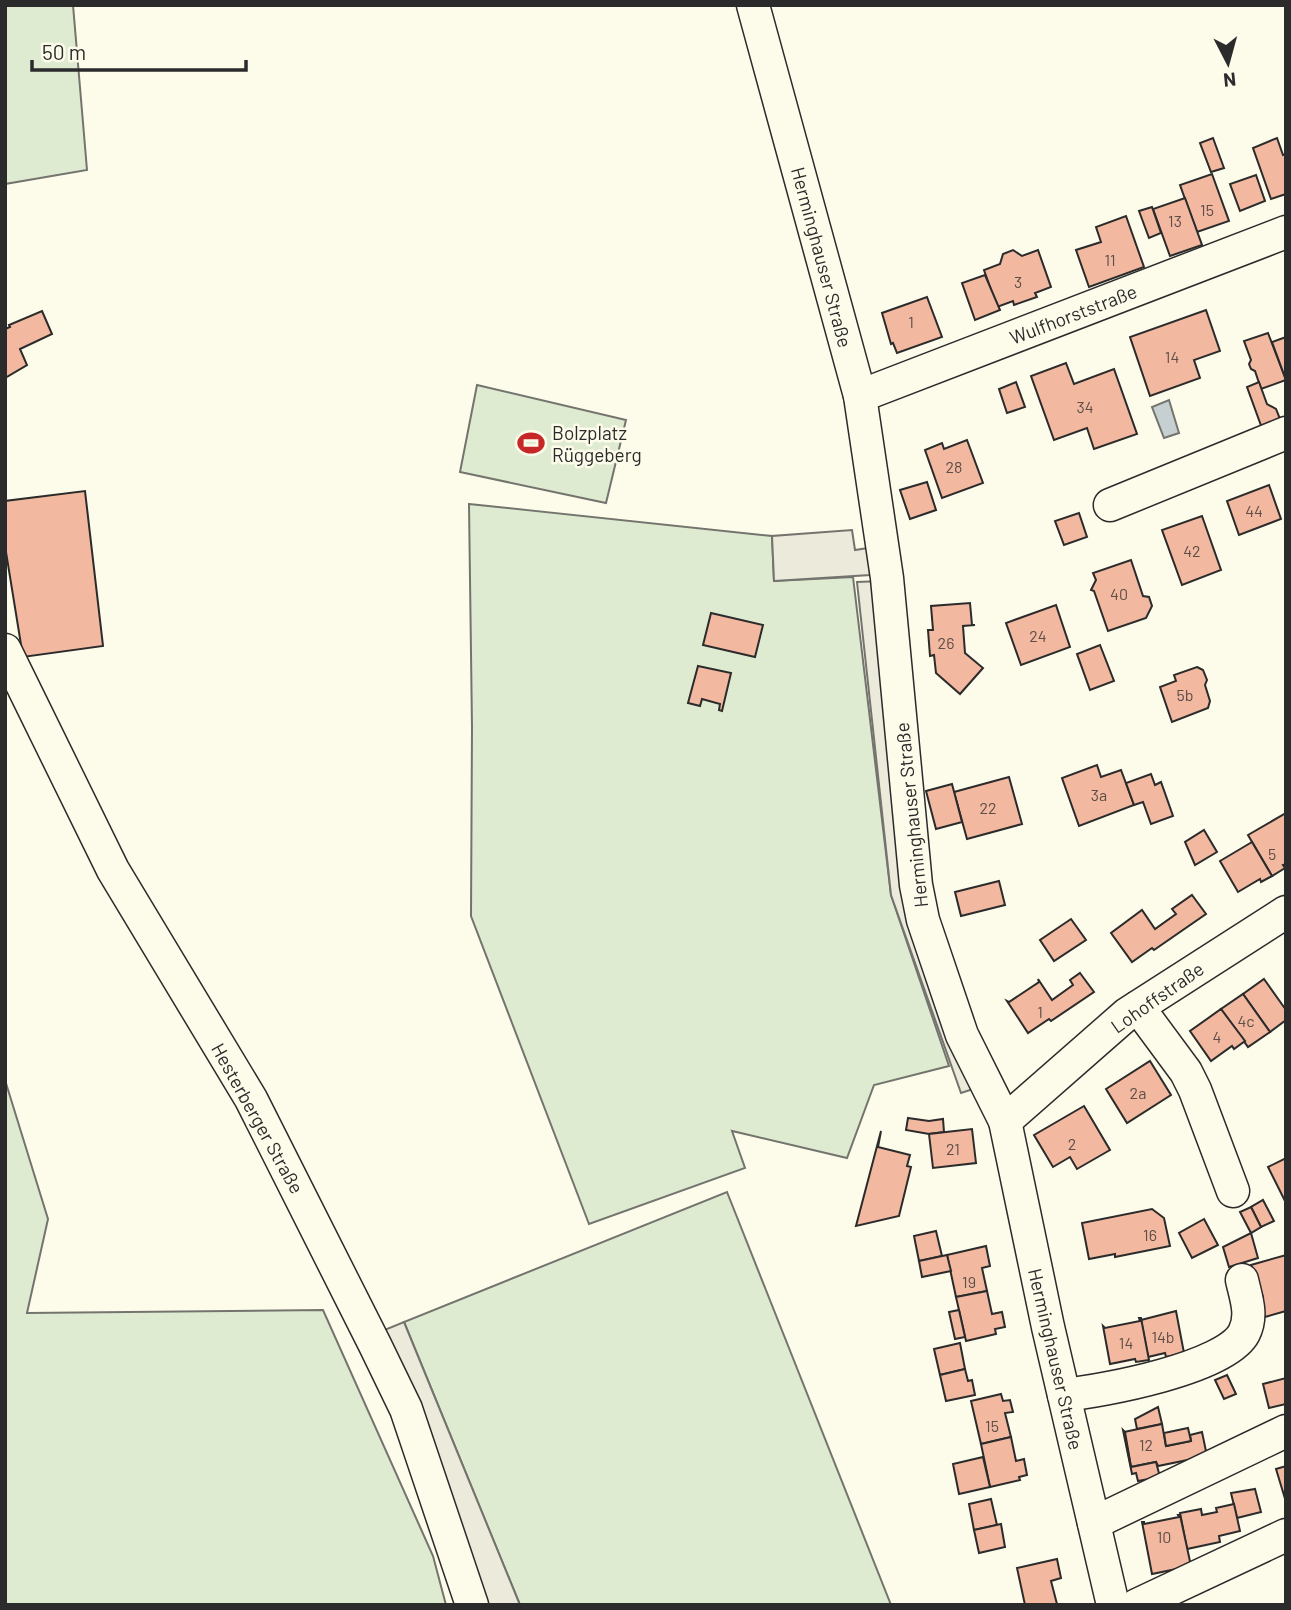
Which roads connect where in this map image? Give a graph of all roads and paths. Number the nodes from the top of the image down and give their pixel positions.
1 (745, 8) edge
2 (1286, 232) edge
3 (860, 396) junction
4 (1286, 433) edge
5 (1110, 505) dead end
6 (5, 649) edge
7 (1286, 912) edge
8 (1139, 1007) junction
9 (1005, 1121) junction
10 (1233, 1191) dead end
11 (1242, 1280) dead end
12 (1064, 1395) junction
13 (1286, 1432) edge
14 (1094, 1523) junction
15 (1286, 1535) edge
16 (472, 1605) edge
17 (1113, 1605) edge
18 (1137, 1605) edge

1 - 3 street, Herminghauser Straße
2 - 3 street, Wulfhorststraße
3 - 9 street, Herminghauser Straße
4 - 5 street
6 - 16 street, Hesterberger Straße
7 - 8 street, Lohoffstraße
8 - 9 street, Lohoffstraße
8 - 10 street
9 - 12 street, Herminghauser Straße
11 - 12 street
12 - 14 street, Herminghauser Straße
13 - 14 street
14 - 17 street, Herminghauser Straße
15 - 18 street

